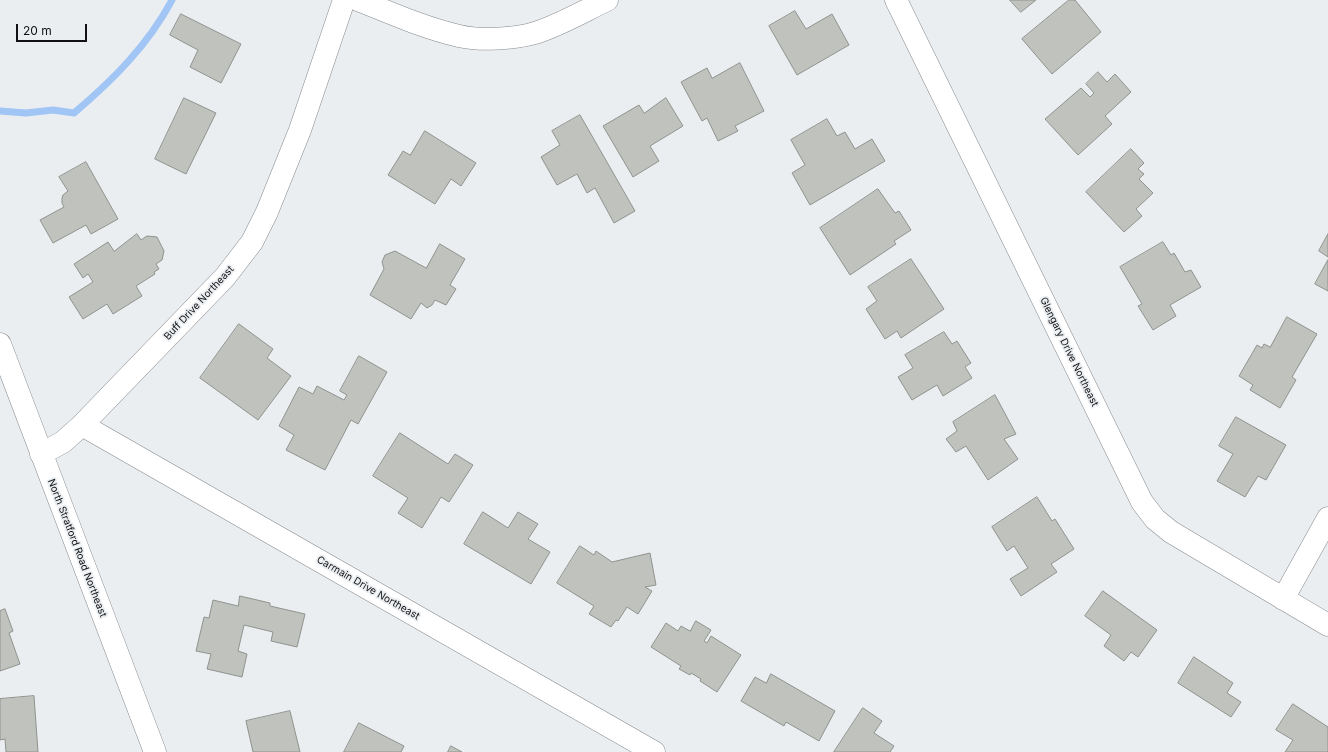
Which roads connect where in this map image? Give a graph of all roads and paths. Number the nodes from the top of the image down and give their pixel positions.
1 (344, 0) edge
2 (358, 0) edge
3 (607, 0) edge
4 (896, 0) edge
5 (0, 344) edge
6 (82, 425) junction
7 (41, 454) junction
8 (1328, 518) edge
9 (1283, 598) junction
10 (1328, 625) edge
11 (155, 752) edge
12 (654, 752) edge

1 - 6 street, Buff Drive Northeast
2 - 3 street
4 - 9 street, Glengary Drive Northeast
5 - 7 street, North Stratford Road Northeast
6 - 7 street, Buff Drive Northeast
6 - 12 street, Carmain Drive Northeast
7 - 11 street, North Stratford Road Northeast
8 - 9 street
9 - 10 street, Glengary Drive Northeast

